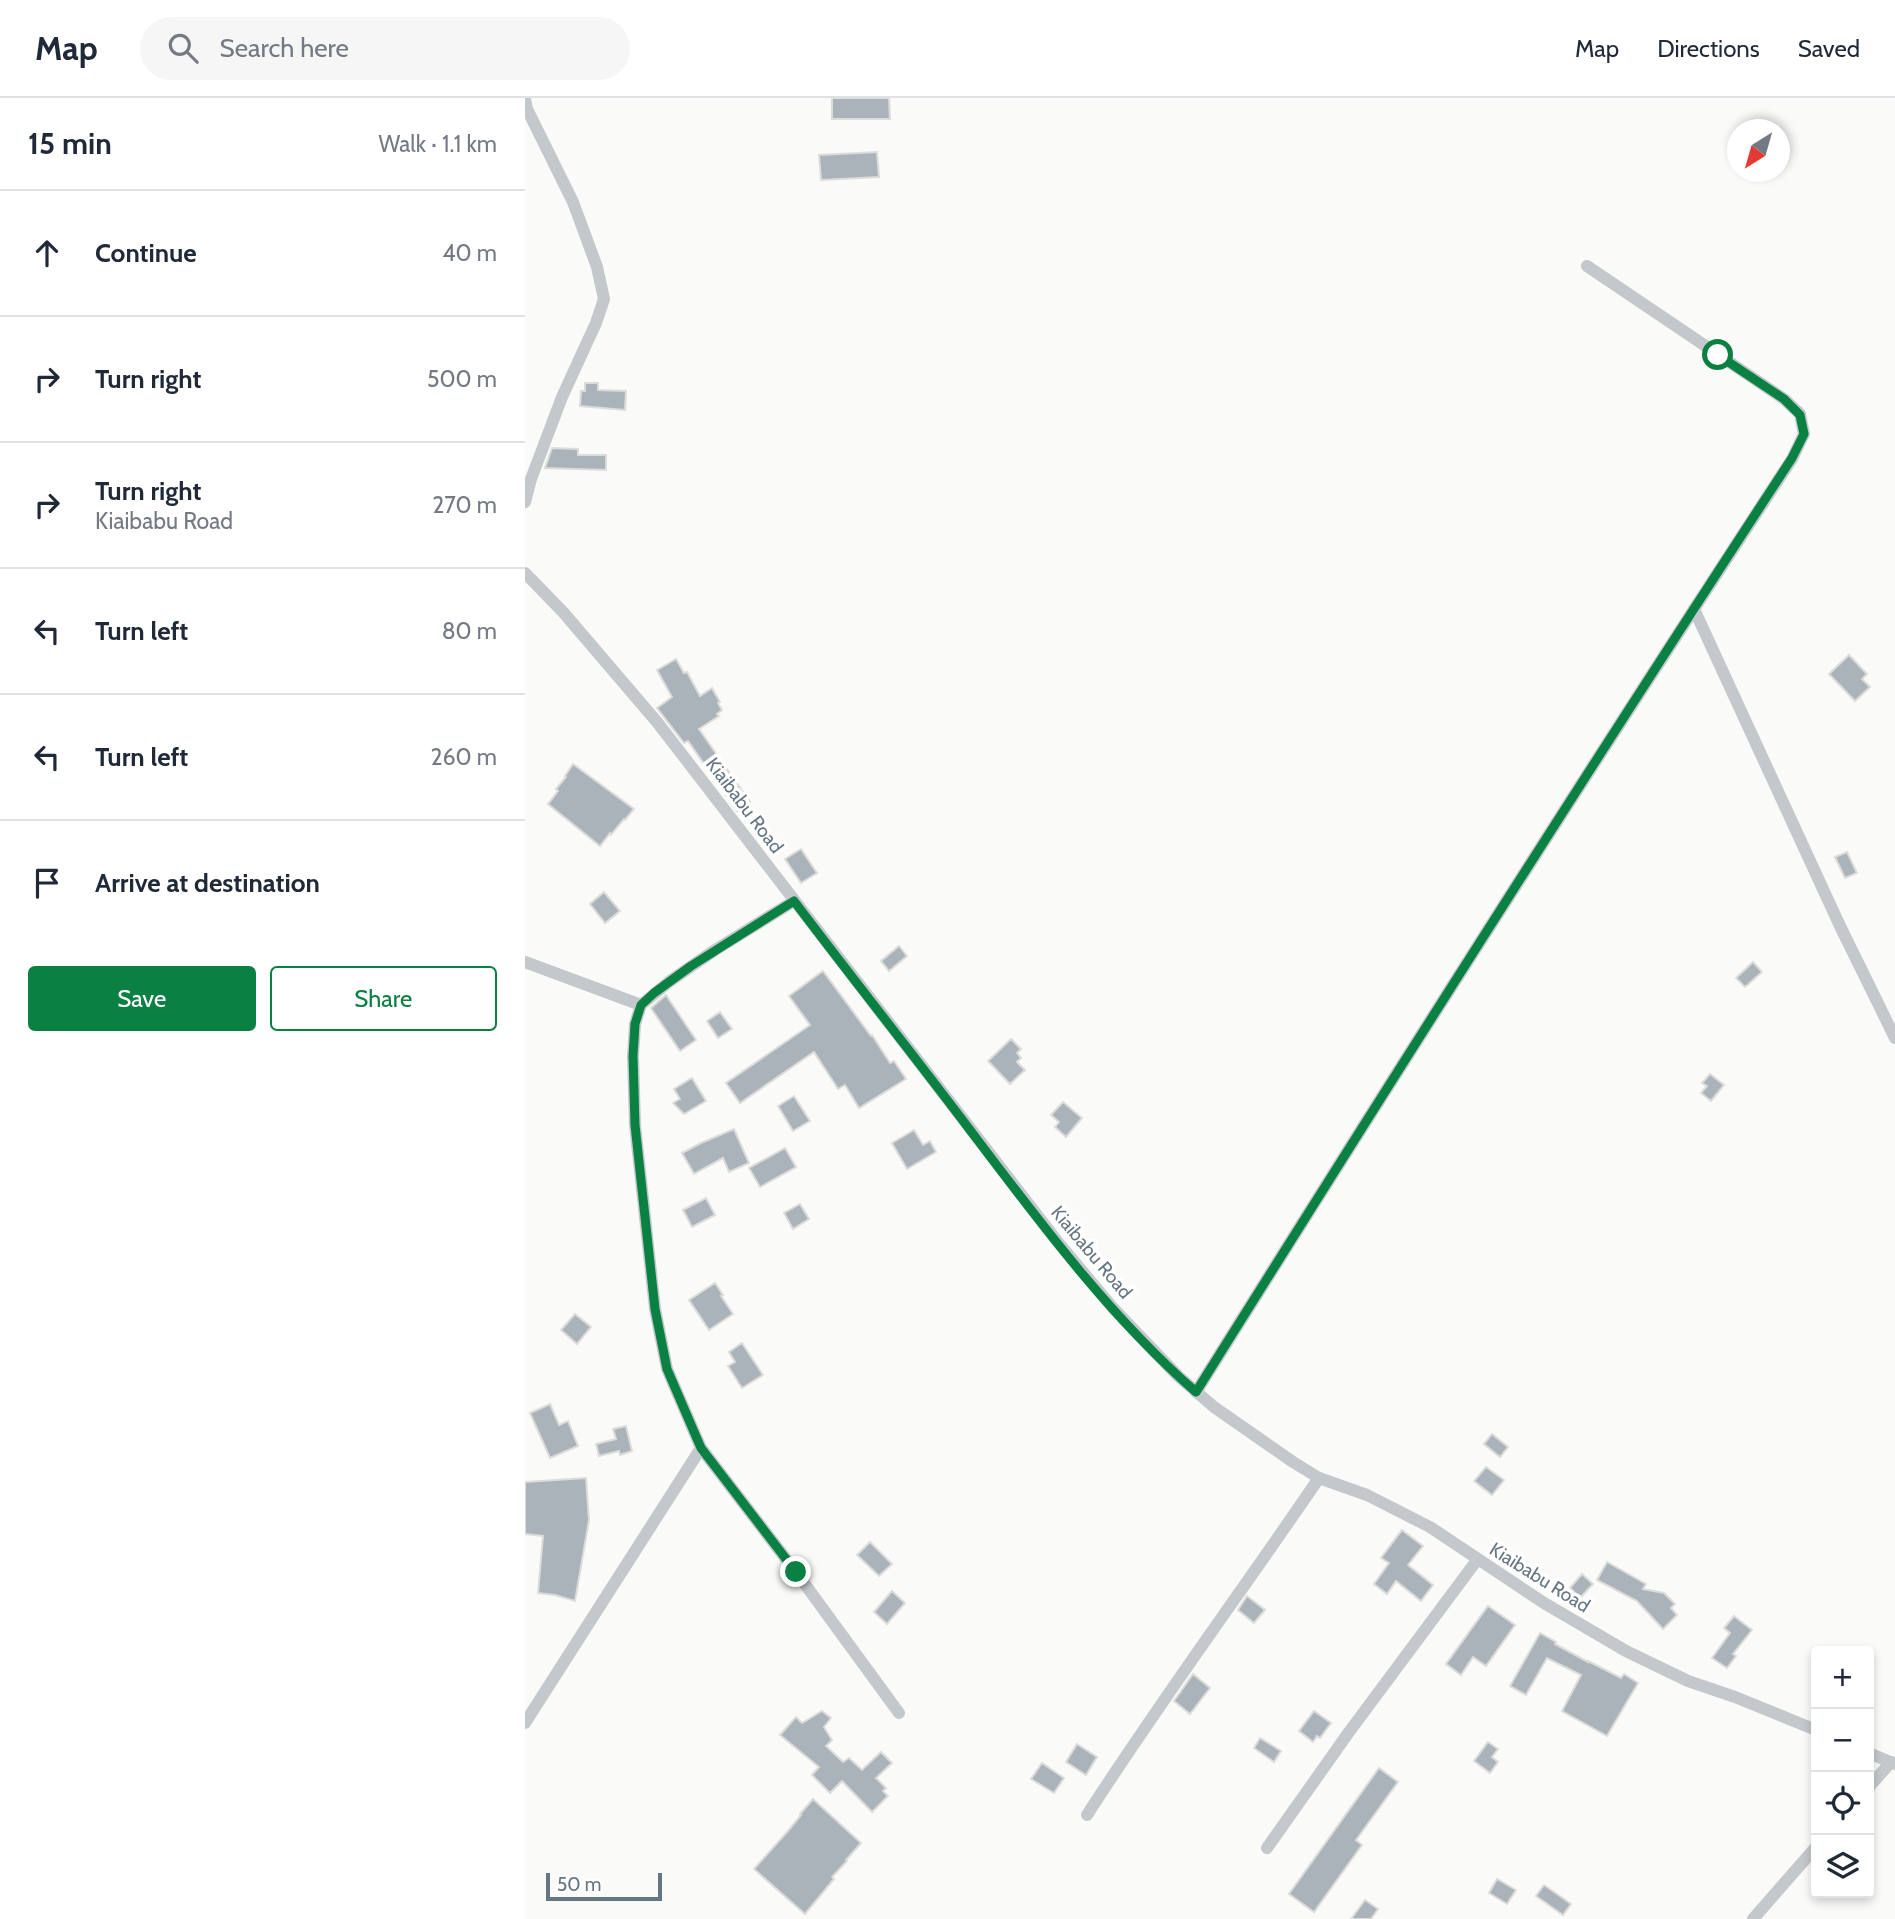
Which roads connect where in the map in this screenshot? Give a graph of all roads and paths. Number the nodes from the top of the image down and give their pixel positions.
1 (525, 99) edge
2 (1587, 265) dead end
3 (525, 502) edge
4 (525, 573) edge
5 (1694, 609) junction
6 (794, 901) junction
7 (525, 962) edge
8 (641, 1005) junction
9 (1895, 1038) edge
10 (1196, 1392) junction
11 (701, 1448) junction
12 (1319, 1478) junction
13 (1477, 1560) junction
14 (899, 1713) dead end
15 (525, 1723) edge
16 (1811, 1728) edge
17 (1874, 1755) edge
18 (1893, 1763) edge
19 (1874, 1782) edge
20 (1087, 1815) dead end
21 (1267, 1848) dead end
22 (1811, 1853) edge
23 (1753, 1919) edge

1 - 3 street
2 - 5 street
4 - 6 street, Kiaibabu Road
5 - 9 street
5 - 10 street
6 - 8 street
6 - 10 street, Kiaibabu Road
7 - 8 street
8 - 11 street
10 - 12 street, Kiaibabu Road
11 - 14 street
11 - 15 street
12 - 13 street, Kiaibabu Road
12 - 20 street
13 - 16 street, Kiaibabu Road
13 - 21 street
17 - 18 street
18 - 19 street
22 - 23 street

